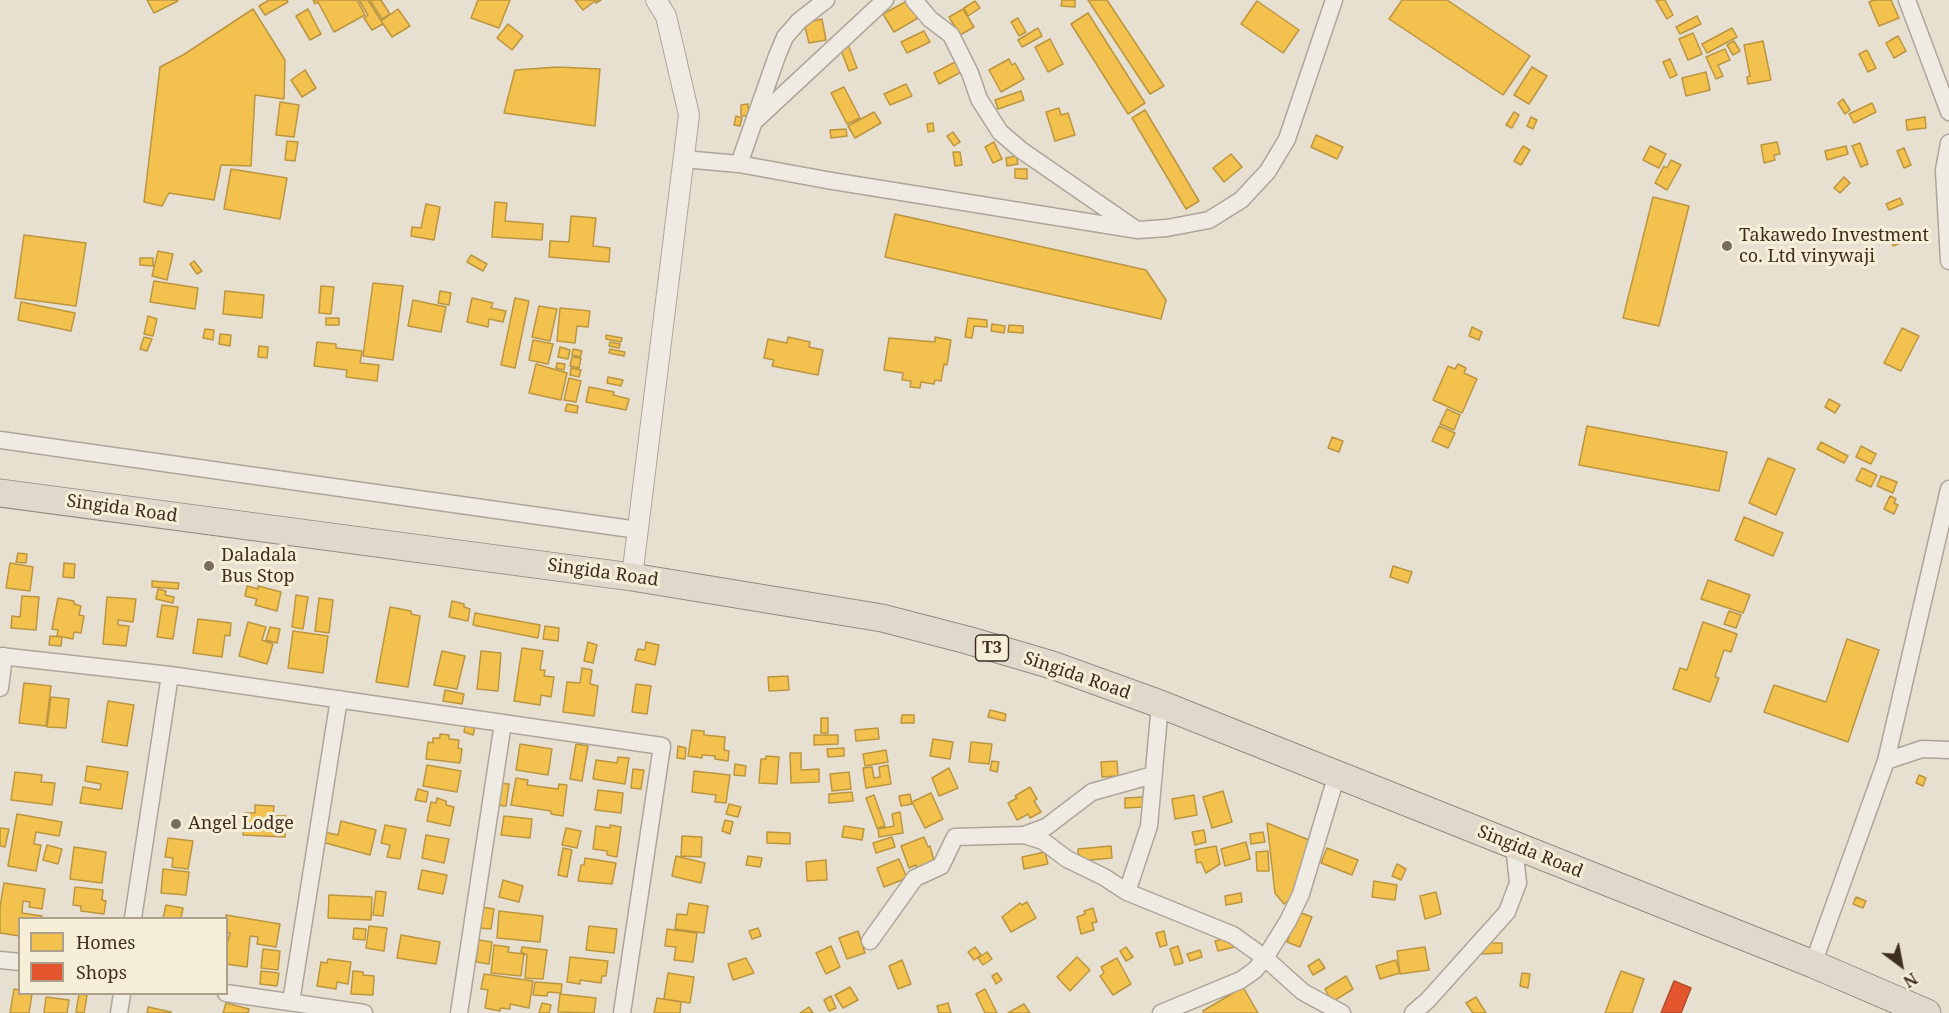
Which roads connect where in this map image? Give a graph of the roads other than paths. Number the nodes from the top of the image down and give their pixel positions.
1 (656, 0) edge
2 (826, 0) edge
3 (885, 0) edge
4 (914, 0) edge
5 (1334, 0) edge
6 (1907, 0) edge
7 (1949, 112) edge
8 (753, 123) junction
9 (1949, 143) edge
10 (683, 159) junction
11 (739, 164) junction
12 (1138, 230) junction
13 (1949, 261) edge
14 (0, 440) edge
15 (1949, 489) edge
16 (0, 493) edge
17 (638, 530) junction
18 (632, 576) junction
19 (2, 656) edge
20 (170, 675) junction
21 (0, 688) edge
22 (339, 699) junction
23 (1160, 704) junction
24 (503, 723) junction
25 (1949, 750) edge
26 (1886, 761) junction
27 (1337, 774) junction
28 (1152, 775) junction
29 (1024, 835) junction
30 (1514, 845) junction
31 (1127, 892) junction
32 (133, 917) edge
33 (870, 941) dead end
34 (1265, 958) junction
35 (0, 960) edge
36 (18, 962) edge
37 (1813, 964) junction
38 (228, 993) edge
39 (122, 995) edge
40 (291, 1002) junction
41 (119, 1013) edge
42 (364, 1013) edge
43 (459, 1013) edge
44 (622, 1013) edge
45 (1161, 1013) edge
46 (1342, 1013) edge
47 (1413, 1013) edge
48 (1927, 1013) edge

1 - 10 street
2 - 8 street
3 - 8 street
4 - 12 street
5 - 12 street
6 - 7 street
8 - 11 street
9 - 13 street
10 - 11 street
10 - 17 street
11 - 12 street
14 - 17 street
15 - 26 street
16 - 18 highway, Singida Road / T3
17 - 18 street
18 - 23 highway, Singida Road / T3
19 - 20 street
19 - 21 street
20 - 22 street
20 - 32 street
22 - 24 street
22 - 40 street
23 - 27 highway, Singida Road / T3
23 - 28 street
24 - 43 street
24 - 44 street
25 - 26 street
26 - 37 street
27 - 30 highway, Singida Road / T3
27 - 34 street
28 - 29 street
28 - 31 street
29 - 31 street
29 - 33 street
30 - 37 highway, Singida Road / T3
30 - 47 street
31 - 34 street
34 - 45 street
34 - 46 street
35 - 36 street
37 - 48 highway, Singida Road / T3
38 - 40 street
39 - 41 street
40 - 42 street

